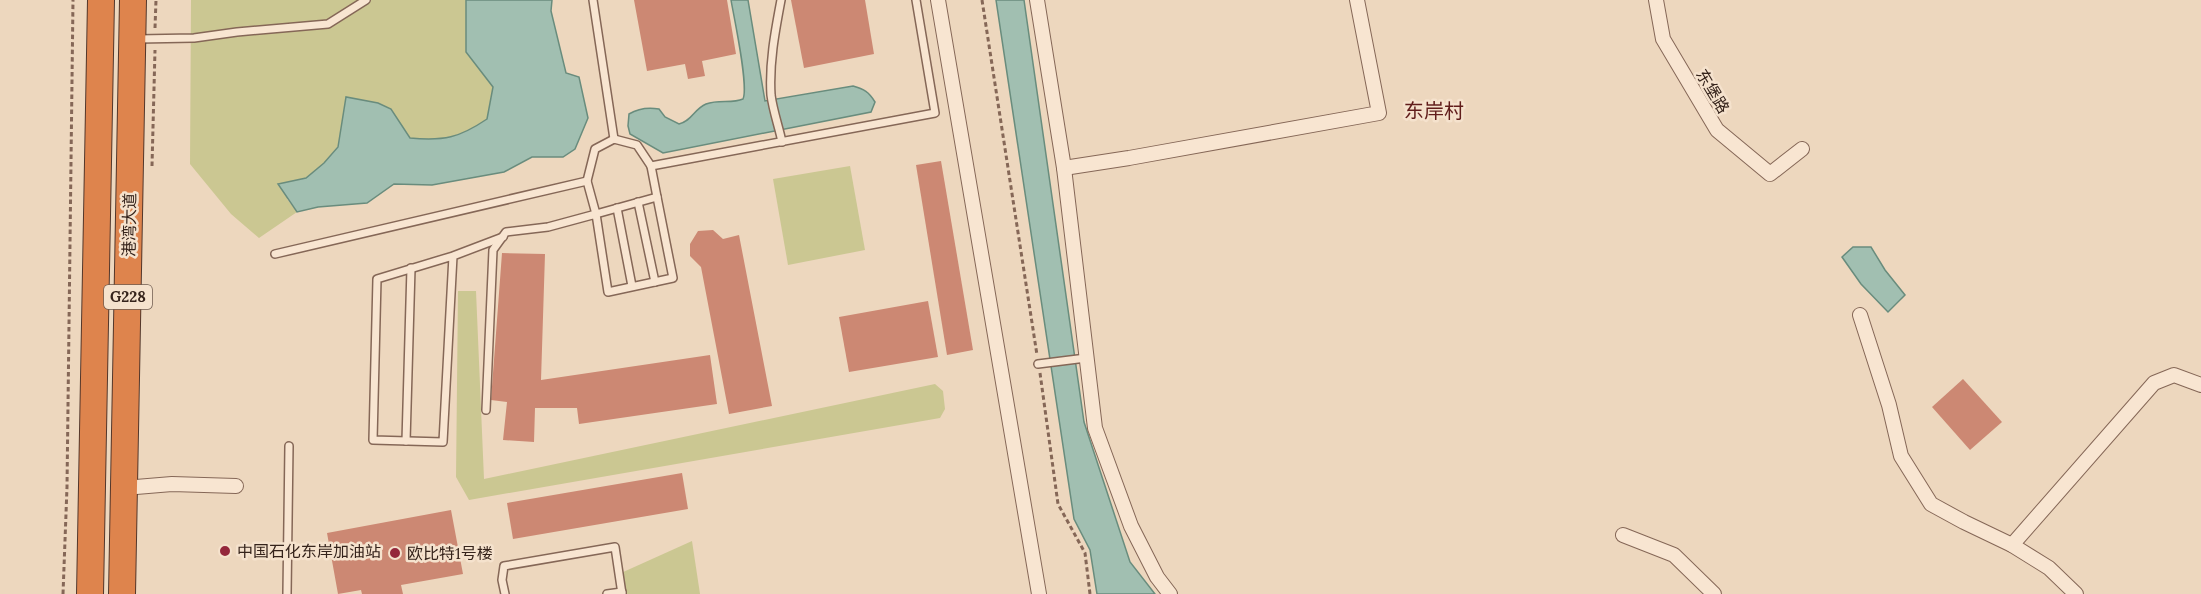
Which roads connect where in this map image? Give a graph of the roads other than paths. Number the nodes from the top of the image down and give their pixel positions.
1 (100, 0) edge
2 (133, 0) edge
3 (366, 0) edge
4 (593, 0) edge
5 (781, 0) edge
6 (916, 0) edge
7 (938, 0) edge
8 (1037, 0) edge
9 (1357, 0) edge
10 (1656, 0) edge
11 (132, 39) junction
12 (781, 138) junction
13 (614, 139) junction
14 (1802, 149) dead end
15 (651, 166) junction
16 (1064, 168) junction
17 (587, 181) junction
18 (657, 197) junction
19 (638, 202) junction
20 (617, 208) junction
21 (596, 214) junction
22 (503, 237) junction
23 (276, 254) dead end
24 (453, 256) junction
25 (411, 268) junction
26 (654, 282) junction
27 (632, 286) junction
28 (1860, 315) dead end
29 (1086, 358) junction
30 (1038, 364) road end
31 (2201, 385) edge
32 (486, 410) dead end
33 (406, 441) junction
34 (289, 446) dead end
35 (236, 486) dead end
36 (124, 488) junction
37 (1623, 535) dead end
38 (2012, 545) junction
39 (622, 593) edge
40 (90, 594) edge
41 (122, 594) edge
42 (287, 594) edge
43 (505, 594) edge
44 (607, 594) edge
45 (1040, 594) edge
46 (1170, 594) edge
47 (1714, 594) edge
48 (2076, 594) edge

1 - 40 highway, 港湾大道 / G228
2 - 11 highway, 港湾大道 / G228
3 - 11 lane
4 - 13 lane
5 - 12 lane
6 - 12 lane
7 - 45 street
8 - 16 street
9 - 16 street
10 - 14 street, 东堡路
11 - 36 highway, 港湾大道 / G228
12 - 15 lane
13 - 15 lane
13 - 17 lane
15 - 18 lane
16 - 29 street
17 - 21 lane
17 - 23 lane
18 - 19 lane
18 - 26 lane
19 - 20 lane
19 - 26 lane
20 - 21 lane
20 - 27 lane
21 - 22 lane
21 - 27 lane
22 - 24 lane
22 - 32 lane
24 - 25 lane
24 - 33 lane
25 - 33 lane
25 - 33 lane
26 - 27 lane
28 - 38 street
29 - 30 lane
29 - 46 street
31 - 38 street
34 - 42 lane
35 - 36 street
36 - 41 highway, 港湾大道 / G228
37 - 47 street
38 - 48 street
39 - 43 lane
39 - 44 lane

